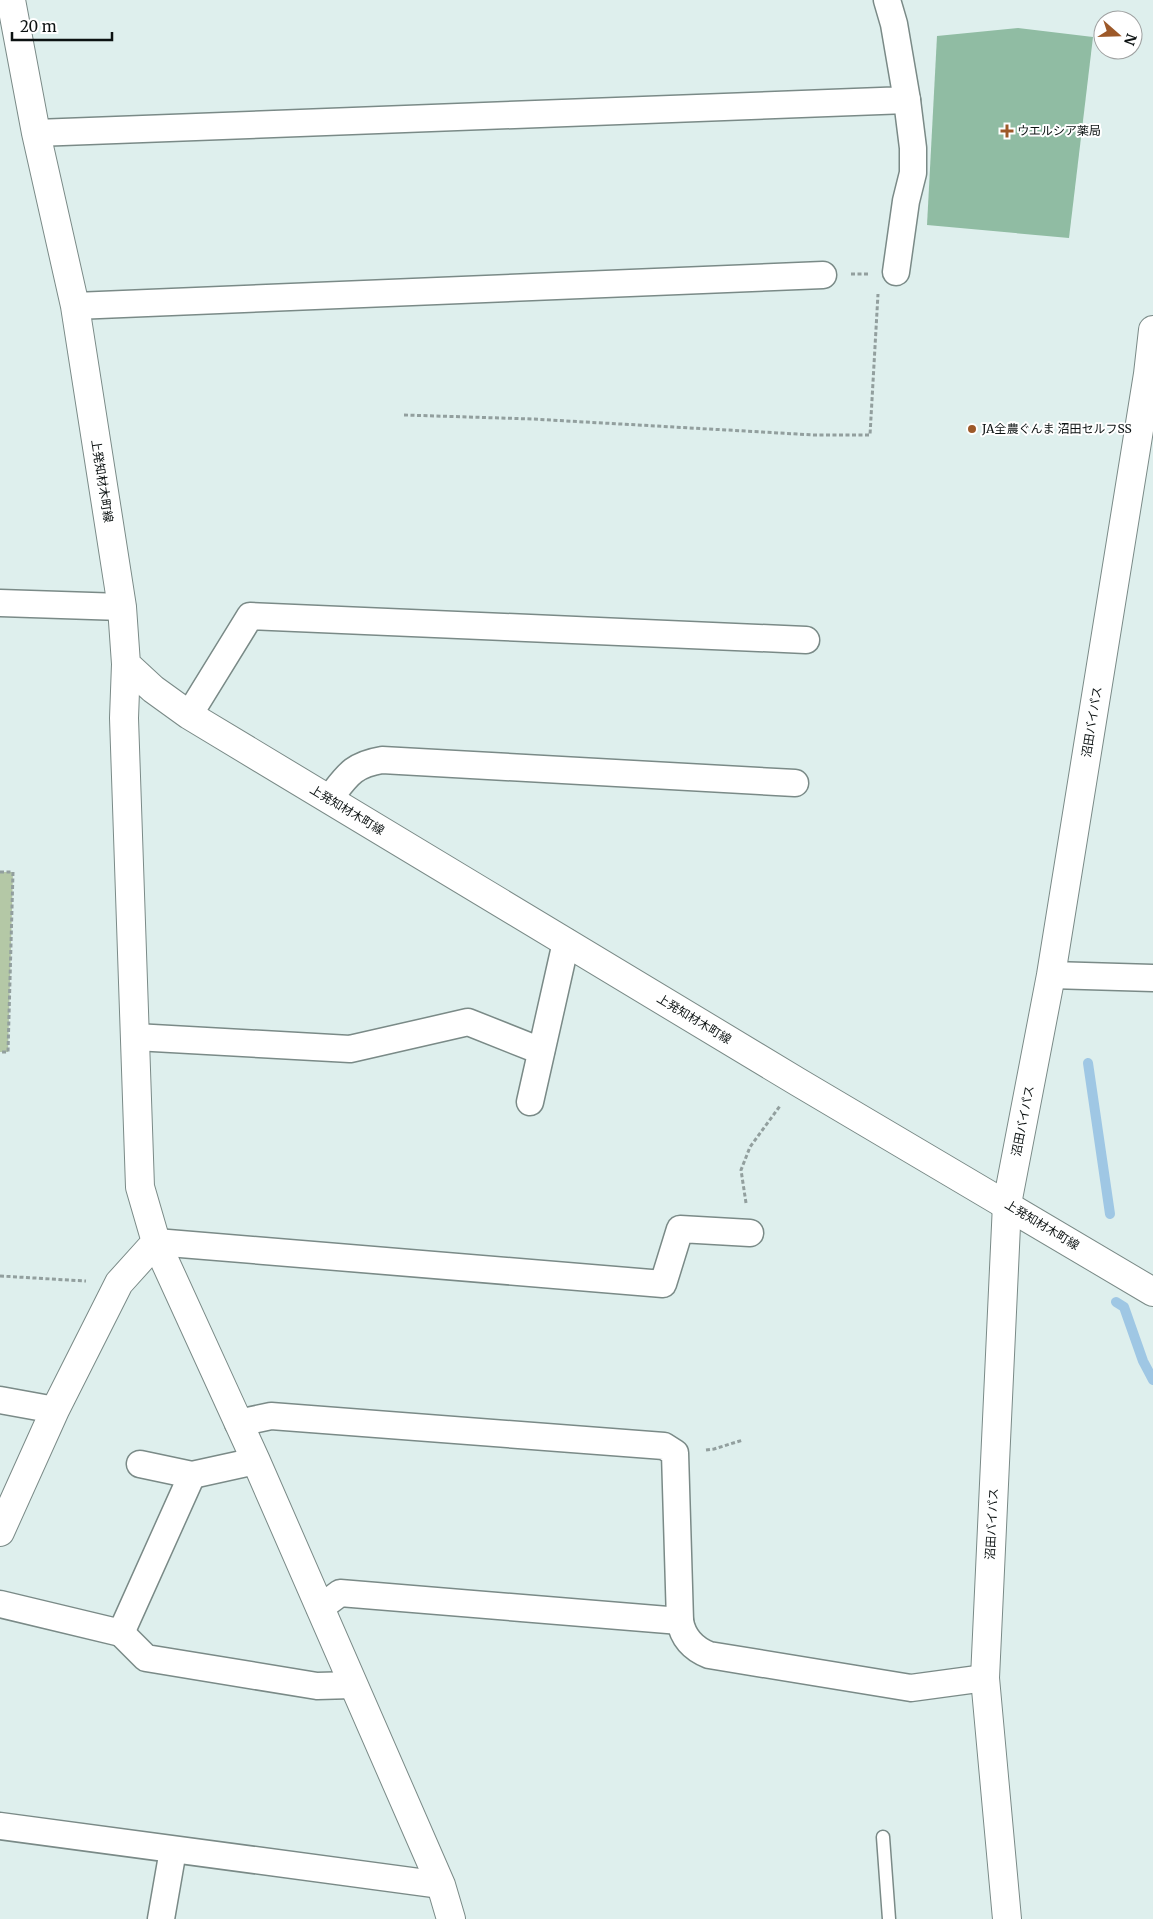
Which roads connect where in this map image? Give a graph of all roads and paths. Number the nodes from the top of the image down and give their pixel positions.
1 (11, 0) edge
2 (887, 0) edge
3 (907, 100) junction
4 (36, 133) junction
5 (888, 273) junction
6 (823, 274) joint
7 (75, 306) junction
8 (1153, 330) edge
9 (404, 415) dead end
10 (0, 603) edge
11 (122, 607) junction
12 (806, 640) dead end
13 (126, 664) junction
14 (189, 715) junction
15 (796, 783) dead end
16 (329, 799) junction
17 (0, 872) edge
18 (566, 942) junction
19 (1051, 975) junction
20 (1153, 978) edge
21 (135, 1037) junction
22 (541, 1051) junction
23 (0, 1052) edge
24 (798, 1082) junction
25 (530, 1102) dead end
26 (1007, 1204) junction
27 (750, 1233) joint
28 (156, 1242) junction
29 (0, 1276) edge
30 (119, 1283) junction
31 (1153, 1292) edge
32 (0, 1400) edge
33 (55, 1410) junction
34 (238, 1423) junction
35 (743, 1440) dead end
36 (675, 1453) junction
37 (256, 1462) junction
38 (140, 1464) dead end
39 (192, 1475) junction
40 (0, 1532) edge
41 (0, 1604) edge
42 (320, 1608) junction
43 (680, 1621) junction
44 (122, 1633) junction
45 (985, 1678) junction
46 (353, 1684) junction
47 (0, 1826) edge
48 (883, 1838) dead end
49 (174, 1850) junction
50 (441, 1885) junction
51 (161, 1919) edge
52 (451, 1919) edge
53 (889, 1919) edge
54 (1007, 1919) edge

1 - 4 street, 上発知材木町線
2 - 3 street
3 - 4 street
3 - 5 street
4 - 7 street, 上発知材木町線
5 - 6 path
5 - 9 path
6 - 7 street
7 - 11 street, 上発知材木町線
8 - 19 street, 沼田バイパス
10 - 11 street
11 - 13 street, 上発知材木町線
12 - 14 street
13 - 14 street, 上発知材木町線
13 - 21 street
14 - 16 street, 上発知材木町線
15 - 16 street
16 - 18 street, 上発知材木町線
17 - 23 path
18 - 22 street
18 - 24 street, 上発知材木町線
19 - 20 street
19 - 26 street, 沼田バイパス
21 - 22 street
21 - 28 street
22 - 25 street
24 - 26 street, 上発知材木町線
24 - 27 path
26 - 31 street, 上発知材木町線
26 - 45 street, 沼田バイパス
27 - 28 street
28 - 30 street
28 - 34 street
29 - 30 path
30 - 33 street
32 - 33 street
33 - 40 street
34 - 36 street
34 - 37 street
35 - 36 path
36 - 43 street
37 - 39 street
37 - 42 street
38 - 39 street
39 - 44 street
41 - 44 street
42 - 43 street
42 - 46 street
43 - 45 street
44 - 46 street
45 - 54 street, 沼田バイパス
46 - 50 street
47 - 49 street
48 - 53 lane
49 - 50 street
49 - 51 street
50 - 52 street

